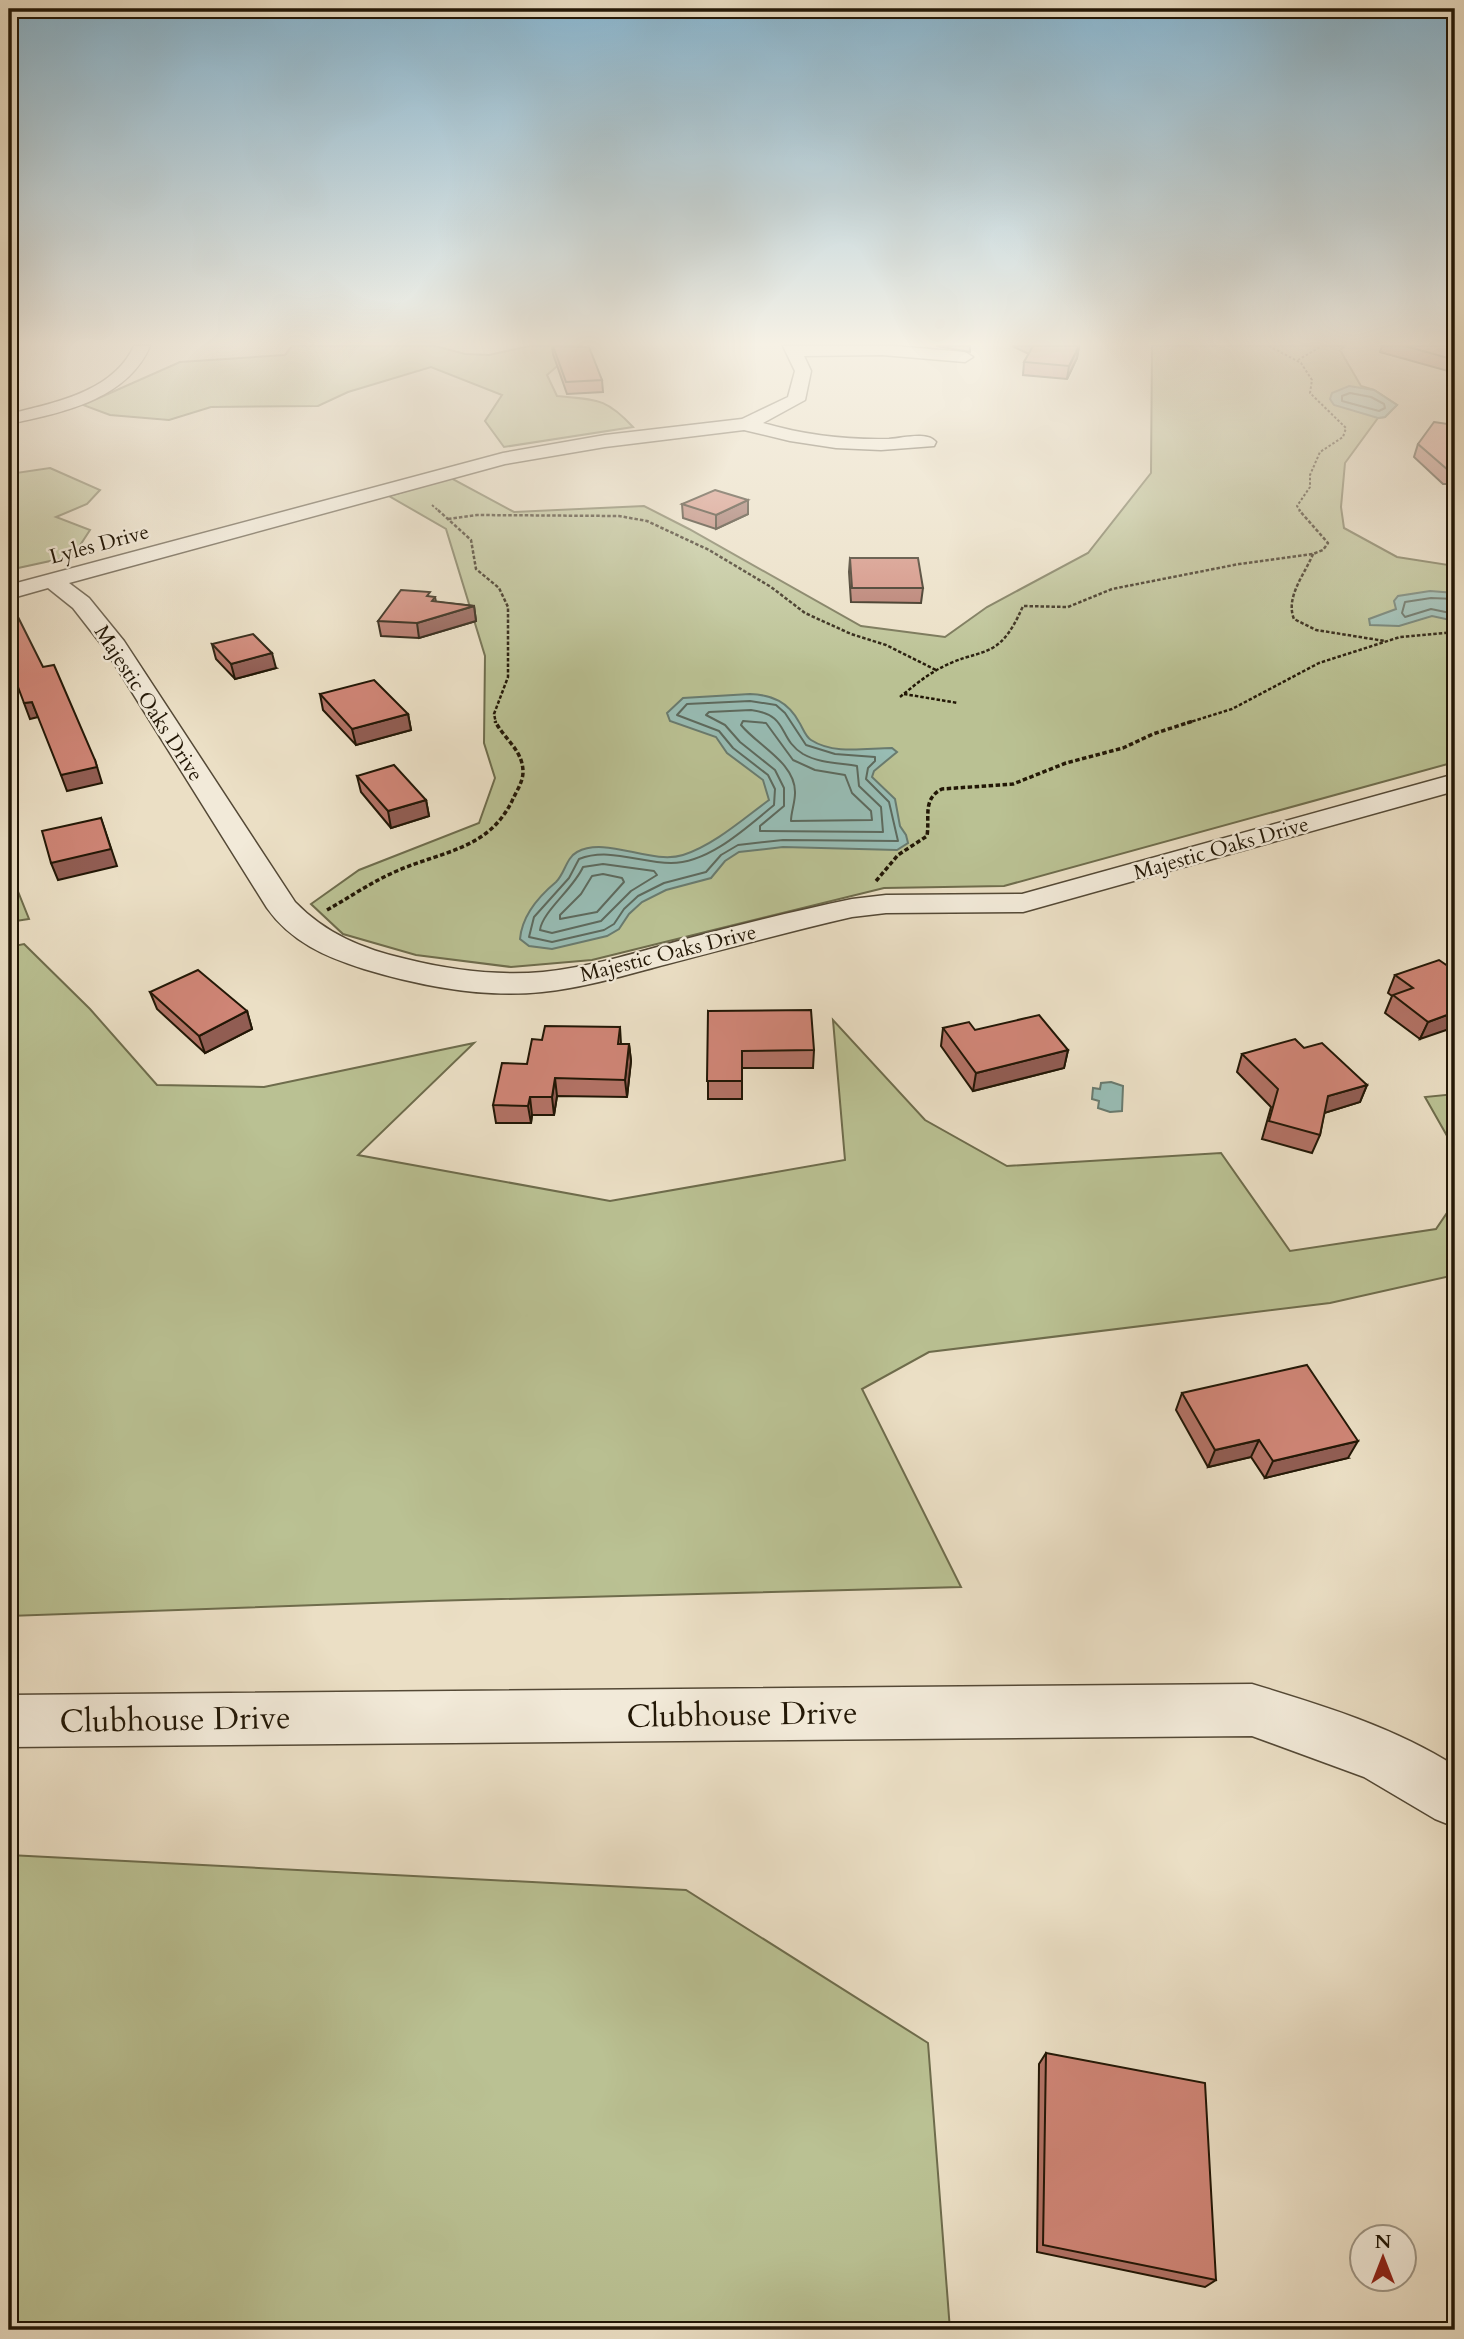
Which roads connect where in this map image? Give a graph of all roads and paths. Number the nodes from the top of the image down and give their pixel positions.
1 (525, 455) edge
2 (1319, 455) edge
3 (432, 505) dead end
4 (447, 520) junction
5 (1313, 554) junction
6 (51, 580) junction
7 (9, 592) edge
8 (1455, 632) edge
9 (1386, 642) junction
10 (936, 670) junction
11 (958, 703) dead end
12 (1455, 782) edge
13 (875, 882) dead end
14 (336, 918) dead end
15 (9, 1721) edge
16 (1455, 1799) edge

1 - 6 street, Lyles Drive
2 - 5 path
3 - 4 path
4 - 10 path
4 - 14 path
5 - 9 path
5 - 10 path
6 - 7 street, Lyles Drive
6 - 12 street, Majestic Oaks Drive
8 - 9 path
9 - 13 path
10 - 11 path
15 - 16 street, Clubhouse Drive

